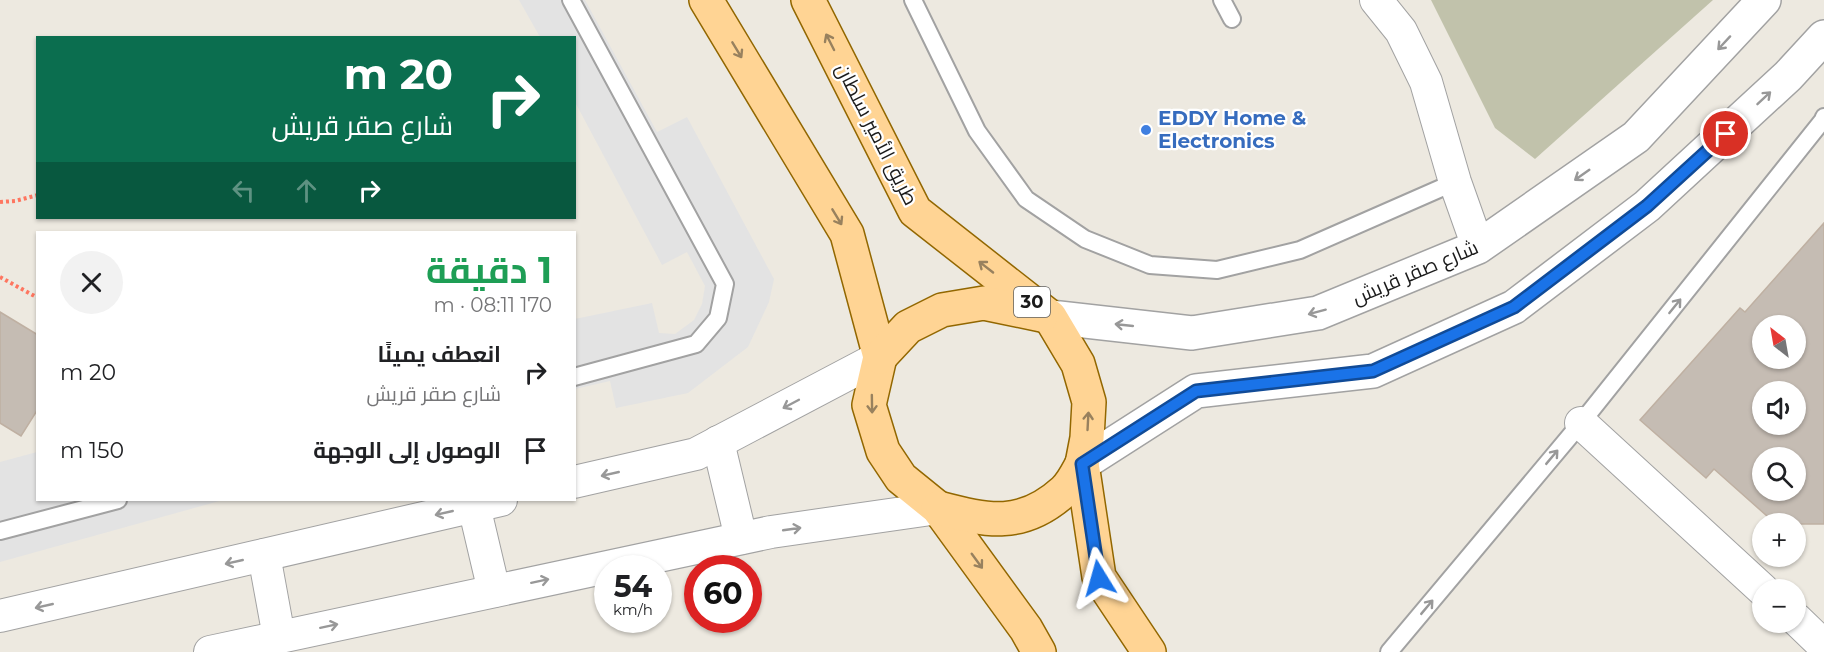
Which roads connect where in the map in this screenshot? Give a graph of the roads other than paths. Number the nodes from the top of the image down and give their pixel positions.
1 (571, 0) edge
2 (706, 0) edge
3 (808, 0) edge
4 (913, 0) edge
5 (1222, 0) edge
6 (1376, 0) edge
7 (1764, 0) edge
8 (1232, 19) dead end
9 (1824, 37) edge
10 (1824, 117) edge
11 (1455, 182) junction
12 (1478, 247) junction
13 (1050, 317) junction
14 (880, 357) junction
15 (576, 376) edge
16 (1581, 423) junction
17 (718, 442) junction
18 (1082, 464) junction
19 (576, 482) edge
20 (114, 501) edge
21 (488, 503) edge
22 (938, 508) junction
23 (0, 531) edge
24 (741, 538) junction
25 (264, 555) junction
26 (1752, 580) edge
27 (494, 591) junction
28 (0, 616) edge
29 (1806, 629) edge
30 (279, 637) junction
31 (1824, 646) edge
32 (210, 652) edge
33 (1040, 652) edge
34 (1149, 652) edge
35 (1389, 652) edge

1 - 15 lane
2 -> 14 main road
13 -> 3 main road, طريق الأمير سلطان / 30
4 - 11 lane
5 - 8 lane
6 - 11 street
7 -> 12 street, شارع صقر قريش
18 -> 9 street
16 -> 10 lane
11 - 12 street
12 -> 13 street, شارع صقر قريش
13 - 14 main road
18 -> 13 main road, طريق الأمير سلطان / 30
14 -> 17 street
14 -> 22 main road
16 - 26 street
35 -> 16 lane
17 -> 19 street
17 - 24 street
18 - 22 main road
18 - 34 main road, طريق الأمير سلطان / 30
20 - 23 lane
21 -> 25 street
21 - 27 street
24 -> 22 street
22 -> 33 main road
27 -> 24 street
25 -> 28 street
25 - 30 street
30 -> 27 street
29 - 31 street
30 - 32 street

